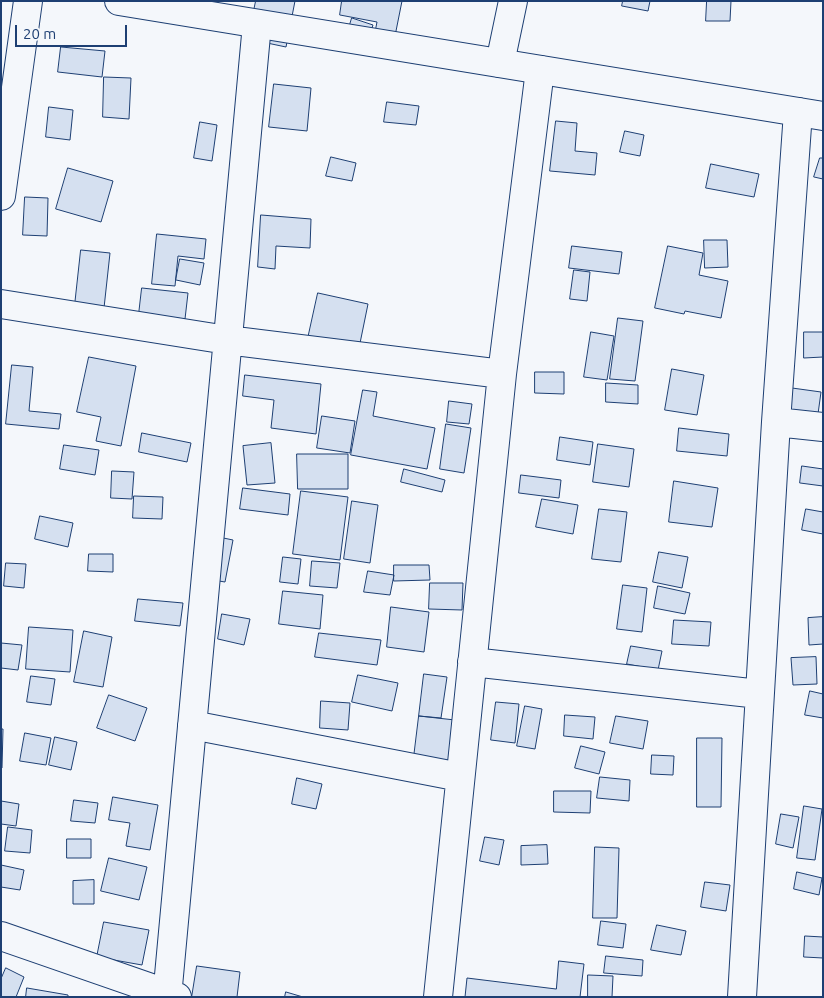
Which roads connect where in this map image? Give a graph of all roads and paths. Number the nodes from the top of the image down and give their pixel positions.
1 (28, 1) edge
2 (118, 1) edge
3 (513, 1) edge
4 (227, 10) edge
5 (258, 24) junction
6 (500, 63) junction
7 (540, 70) junction
8 (811, 114) edge
9 (1, 196) edge
10 (1, 304) edge
11 (227, 340) junction
12 (502, 374) junction
13 (776, 422) junction
14 (823, 427) edge
15 (472, 662) junction
16 (760, 694) junction
17 (192, 725) junction
18 (460, 776) junction
19 (1, 936) edge
20 (170, 996) edge
21 (438, 997) edge
22 (742, 997) edge

1 - 9 street
2 - 4 street
3 - 6 street
4 - 5 street
5 - 6 street
5 - 11 street
6 - 7 street
7 - 8 street
7 - 12 street
8 - 13 street
10 - 11 street
11 - 12 street
11 - 17 street
12 - 15 street
13 - 14 street
13 - 16 street
15 - 16 street
15 - 18 street
16 - 22 street
17 - 18 street
17 - 20 street
18 - 21 street
19 - 20 street

